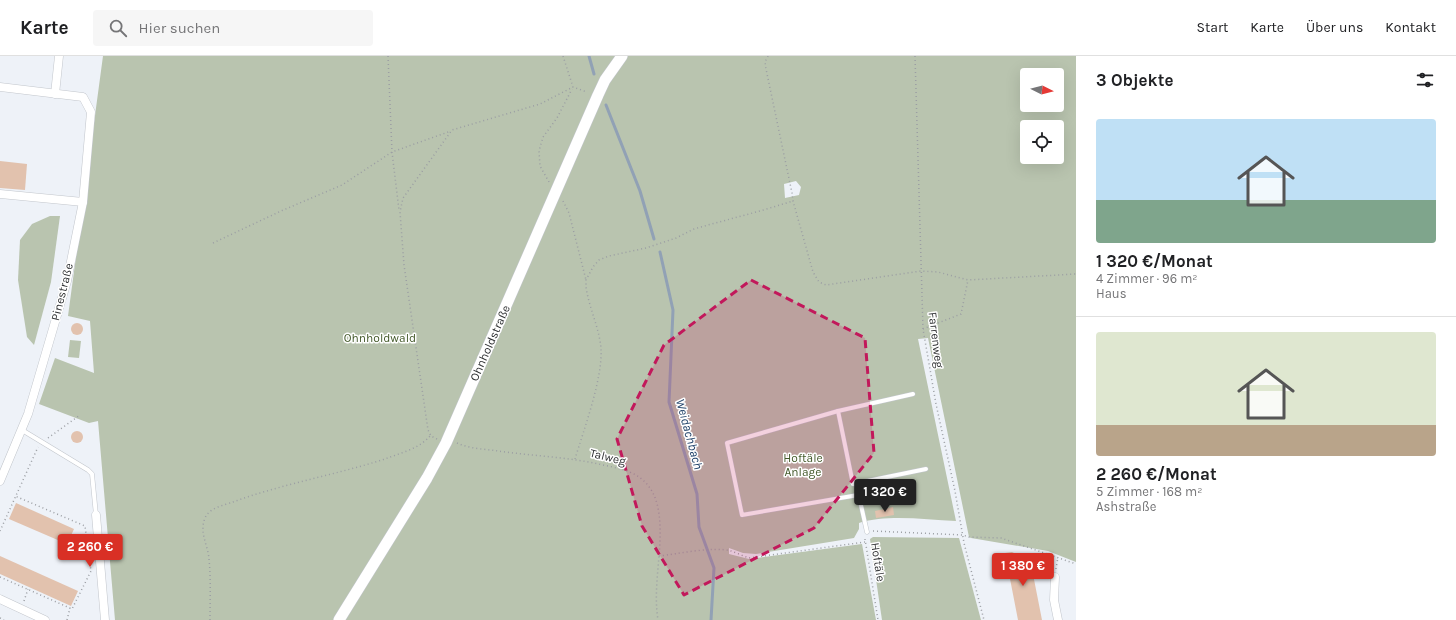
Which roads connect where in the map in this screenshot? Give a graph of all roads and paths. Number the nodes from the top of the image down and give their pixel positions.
1 (59, 56) edge
2 (388, 56) edge
3 (563, 56) edge
4 (622, 56) edge
5 (767, 56) edge
6 (916, 56) edge
7 (573, 87) junction
8 (0, 88) edge
9 (55, 94) junction
10 (598, 95) junction
11 (452, 130) junction
12 (392, 152) junction
13 (556, 192) junction
14 (0, 194) edge
15 (793, 201) junction
16 (82, 202) junction
17 (400, 212) junction
18 (213, 243) dead end
19 (921, 271) junction
20 (1076, 274) edge
21 (586, 280) junction
22 (968, 280) junction
23 (924, 329) junction
24 (913, 394) dead end
25 (838, 411) junction
26 (80, 415) dead end
27 (22, 430) junction
28 (431, 436) junction
29 (42, 442) junction
30 (447, 442) junction
31 (575, 459) junction
32 (926, 469) dead end
33 (0, 481) edge
34 (856, 483) junction
35 (858, 495) junction
36 (16, 496) junction
37 (96, 514) joint
38 (0, 531) edge
39 (867, 532) junction
40 (963, 534) junction
41 (865, 542) junction
42 (659, 556) junction
43 (1058, 557) junction
44 (1076, 564) edge
45 (1057, 566) dead end
46 (0, 577) edge
47 (1055, 577) dead end
48 (28, 589) junction
49 (0, 599) edge
50 (70, 608) junction
51 (21, 609) junction
52 (0, 618) edge
53 (4, 620) edge
54 (45, 620) edge
55 (67, 620) edge
56 (105, 620) edge
57 (210, 620) edge
58 (338, 620) edge
59 (658, 620) edge
60 (878, 620) edge
61 (984, 620) edge
62 (1058, 620) edge

1 - 9 street
2 - 12 path
3 - 7 path
4 - 10 main road, Ohnholdstraße
5 - 15 path
6 - 19 path, Farrenweg
7 - 10 path
7 - 11 path
7 - 13 path
8 - 9 street
9 - 16 street, Pinestraße
10 - 13 main road, Ohnholdstraße
11 - 12 path
11 - 17 path
12 - 17 path
12 - 18 path
13 - 21 path
13 - 30 main road, Ohnholdstraße
14 - 16 street
15 - 19 path
15 - 21 path
16 - 27 street, Pinestraße
17 - 28 path
19 - 22 path
19 - 23 path, Farrenweg
20 - 22 path
21 - 31 path
22 - 23 path
23 - 40 path, Farrenweg
24 - 25 lane
25 - 34 lane
25 - 35 lane
26 - 29 path
27 - 29 lane
27 - 33 street, Pinestraße
28 - 30 path, Talweg
28 - 57 path
29 - 36 path
29 - 37 lane
30 - 31 path, Talweg
30 - 58 main road, Ohnholdstraße
31 - 42 path, Talweg
32 - 34 lane
34 - 35 lane
35 - 39 lane
36 - 38 path
36 - 50 path
37 - 56 street
39 - 40 path, Hoftäle
39 - 41 path, Hoftäle
40 - 43 path, Hoftäle
40 - 61 path, Farrenweg
41 - 42 path
41 - 60 path, Hoftäle
42 - 59 path, Talweg
43 - 44 path, Hoftäle
43 - 45 path
46 - 48 path
47 - 62 street
48 - 50 path
48 - 51 path
49 - 51 street
50 - 55 path
51 - 54 street
52 - 53 path

